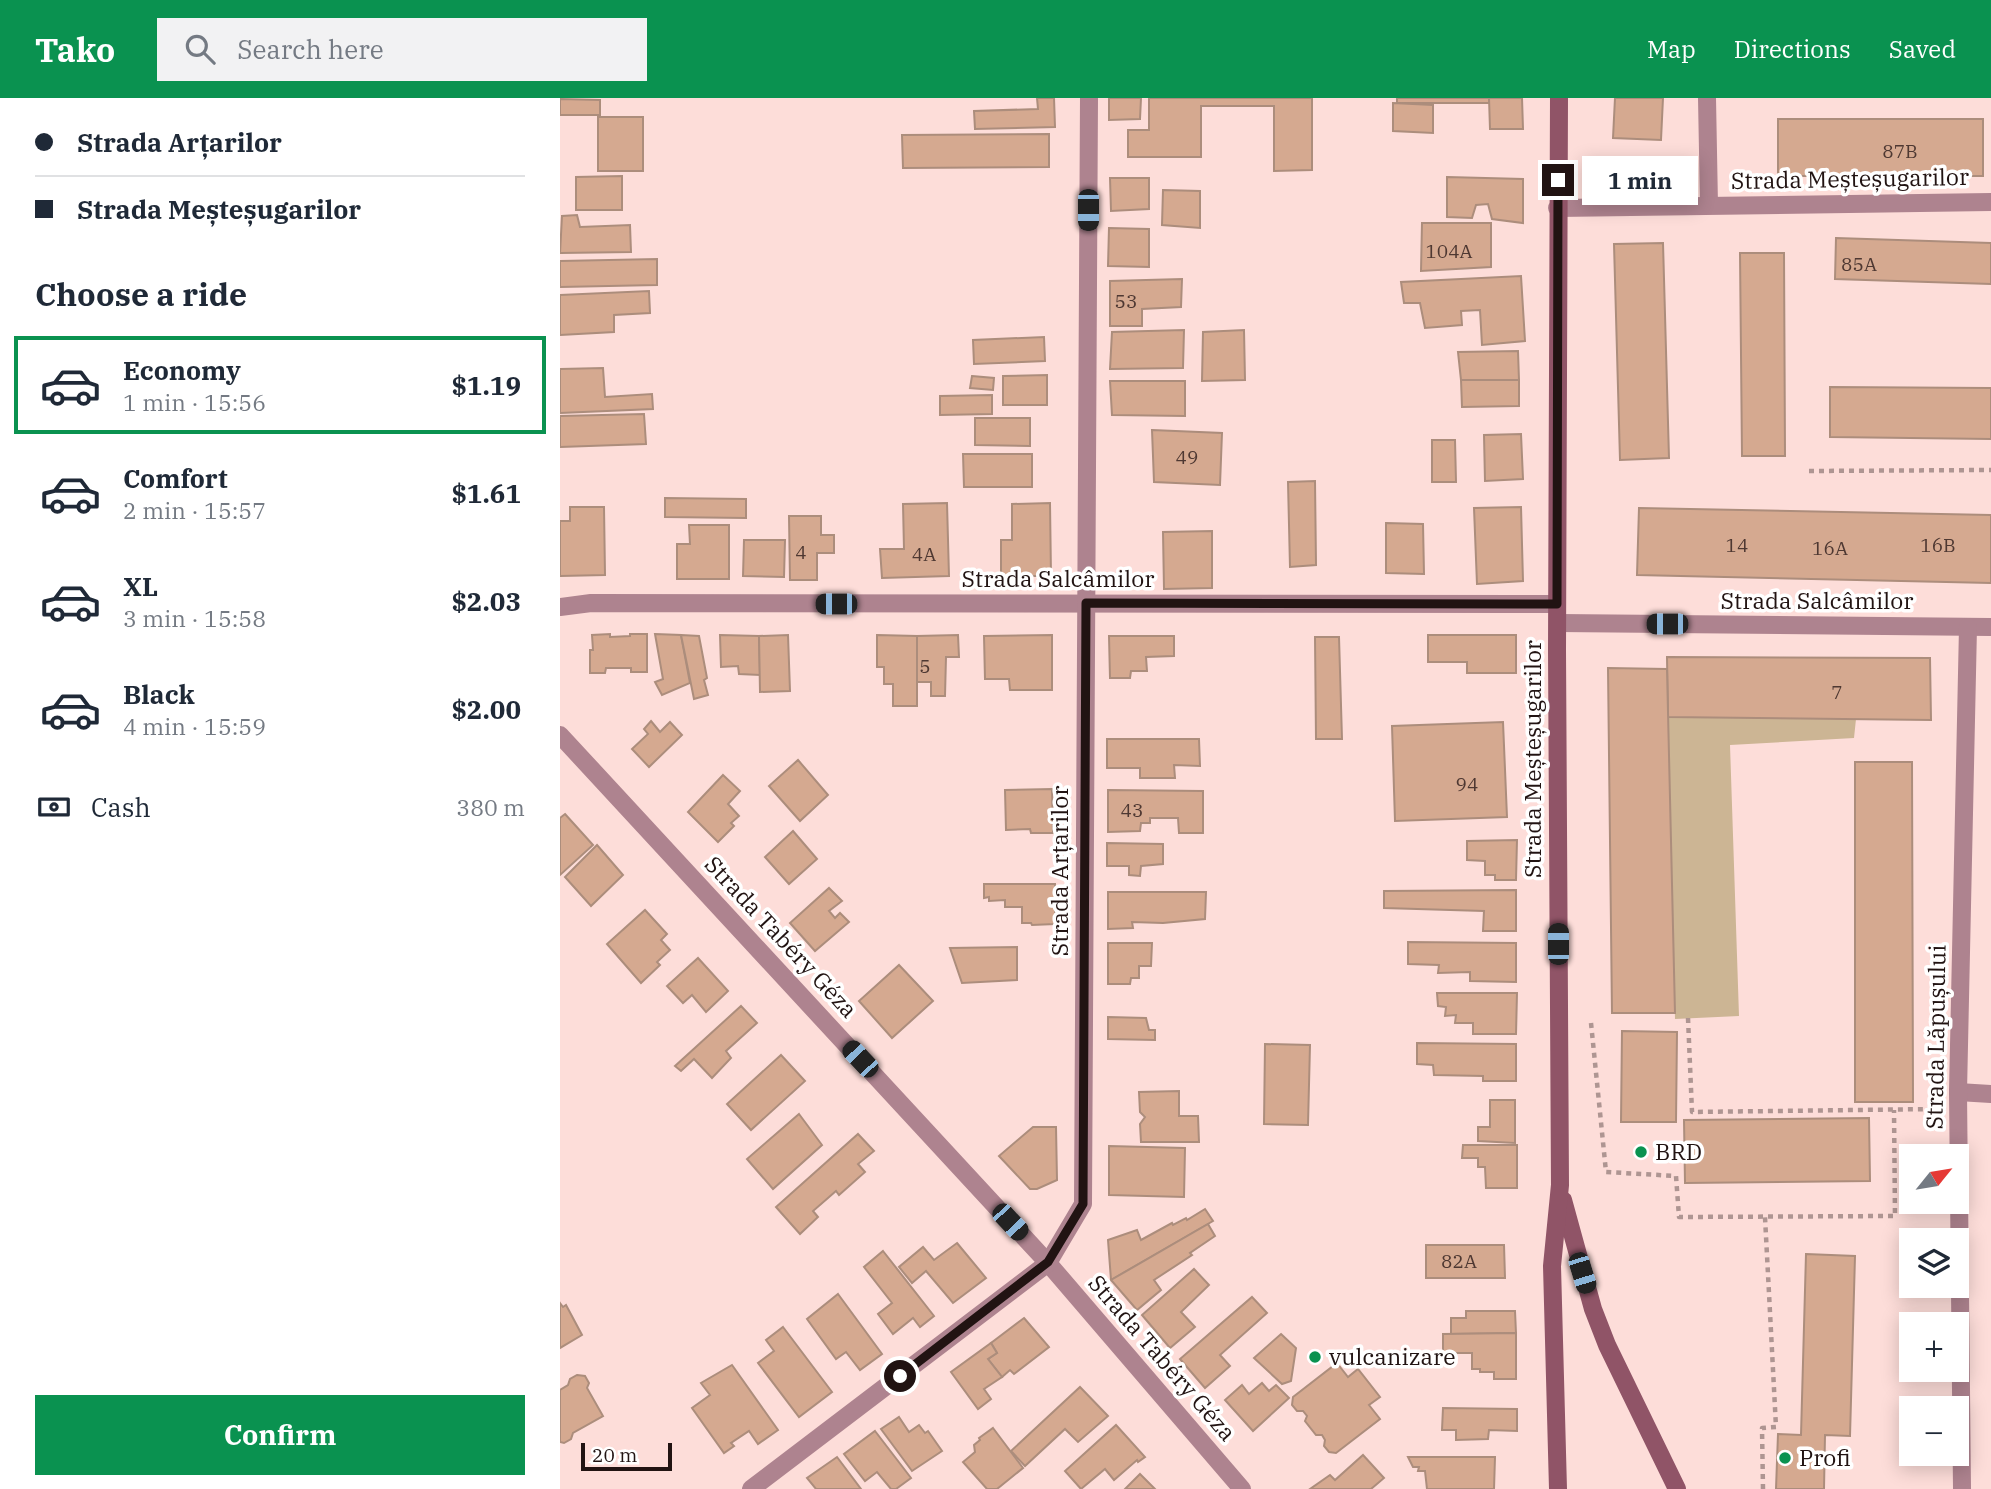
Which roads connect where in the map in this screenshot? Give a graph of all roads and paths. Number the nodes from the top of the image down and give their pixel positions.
1 (1089, 98) edge
2 (1559, 98) edge
3 (1707, 98) edge
4 (1991, 202) edge
5 (1709, 205) junction
6 (1557, 208) junction
7 (1991, 470) edge
8 (1809, 471) dead end
9 (1086, 603) junction
10 (1557, 604) junction
11 (560, 607) edge
12 (1558, 623) junction
13 (1968, 627) junction
14 (1991, 627) edge
15 (560, 735) edge
16 (1688, 1018) dead end
17 (1591, 1023) dead end
18 (1991, 1094) edge
19 (1959, 1101) junction
20 (1894, 1110) junction
21 (1560, 1185) junction
22 (1765, 1217) junction
23 (1048, 1262) junction
24 (751, 1489) edge
25 (1242, 1489) edge
26 (1558, 1489) edge
27 (1677, 1489) edge
28 (1763, 1489) edge
29 (1962, 1489) edge

1 - 9 street, Strada Arțarilor
2 - 6 main road, Strada Meșteșugarilor
3 - 5 street, Strada Meșteșugarilor
4 - 5 street, Strada Meșteșugarilor
5 - 6 street, Strada Meșteșugarilor
6 - 10 main road, Strada Meșteșugarilor
7 - 8 path
9 - 10 street, Strada Salcâmilor
9 - 11 street, Strada Salcâmilor
9 - 23 street, Strada Arțarilor
10 - 12 main road, Strada Meșteșugarilor
12 - 13 street, Strada Salcâmilor
12 - 21 main road, Strada Meșteșugarilor
13 - 14 street, Strada Salcâmilor
13 - 19 street, Strada Lăpușului
15 - 23 street, Strada Tabéry Géza
16 - 20 path
17 - 22 path
18 - 19 street
19 - 20 path
19 - 29 street, Strada Lăpușului
20 - 22 path
21 - 26 main road, Strada Meșteșugarilor
21 - 27 main road, Strada Meșteșugarilor
22 - 28 path
23 - 24 street, Strada Arțarilor
23 - 25 street, Strada Tabéry Géza

